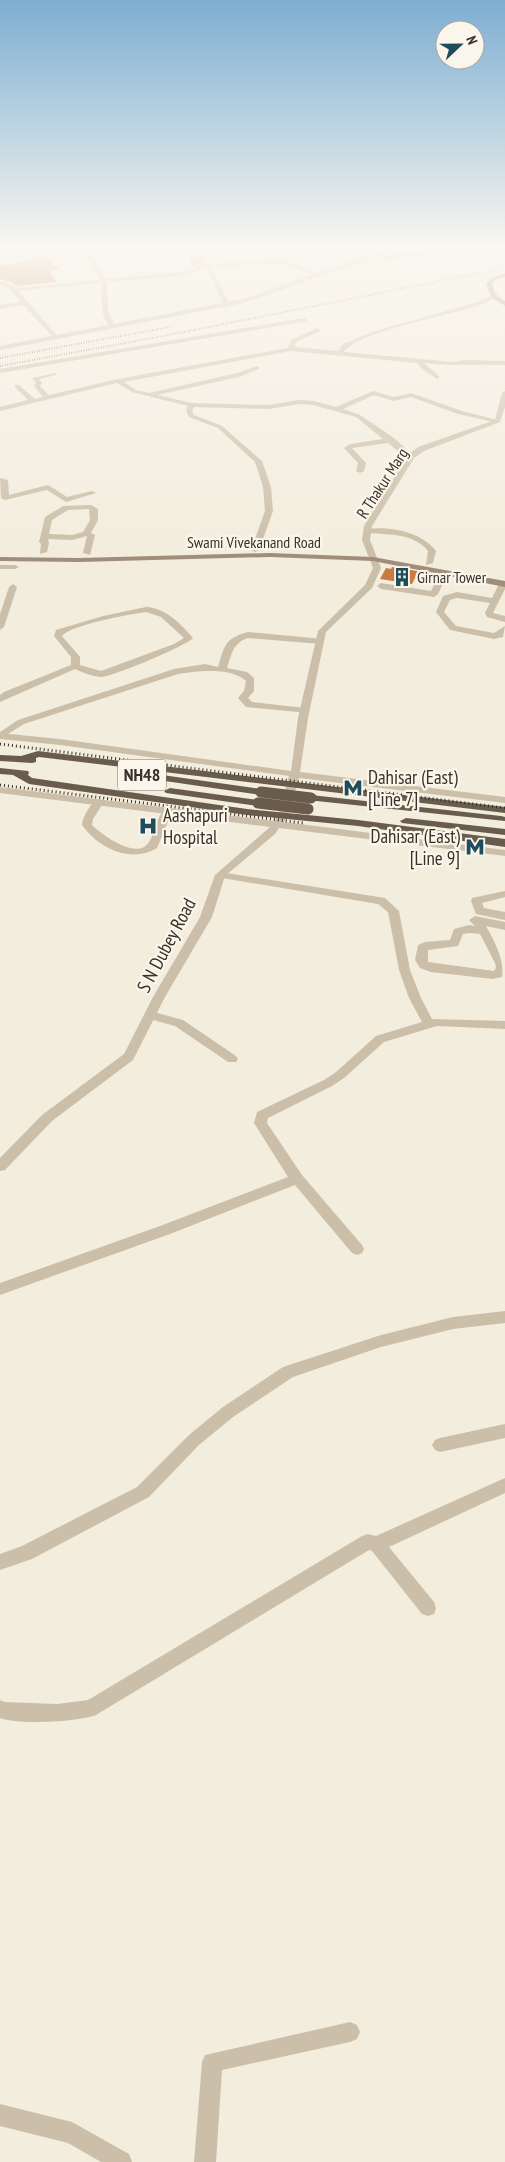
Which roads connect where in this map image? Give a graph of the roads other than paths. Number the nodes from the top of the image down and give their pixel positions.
1 (126, 350) edge
2 (286, 350) edge
3 (302, 350) edge
4 (342, 350) edge
5 (340, 353) junction
6 (419, 360) junction
7 (505, 365) edge
8 (257, 368) dead end
9 (0, 371) edge
10 (54, 374) dead end
11 (438, 377) dead end
12 (118, 381) junction
13 (66, 385) dead end
14 (17, 386) dead end
15 (57, 393) junction
16 (505, 393) edge
17 (45, 395) junction
18 (148, 395) junction
19 (32, 401) junction
20 (0, 408) edge
21 (190, 408) junction
22 (336, 410) junction
23 (498, 420) junction
24 (391, 440) junction
25 (412, 457) junction
26 (360, 471) dead end
27 (0, 480) edge
28 (92, 492) dead end
29 (368, 531) junction
30 (91, 535) dead end
31 (44, 539) junction
32 (255, 550) junction
33 (0, 552) edge
34 (40, 552) junction
35 (87, 553) junction
36 (371, 555) junction
37 (0, 559) edge
38 (429, 563) junction
39 (0, 567) edge
40 (15, 567) dead end
41 (444, 573) junction
42 (504, 582) edge
43 (381, 586) dead end
44 (0, 587) edge
45 (495, 601) junction
46 (3, 612) edge
47 (505, 619) edge
48 (0, 627) edge
49 (505, 629) edge
50 (320, 641) junction
51 (75, 666) junction
52 (222, 670) junction
53 (0, 699) edge
54 (305, 711) junction
55 (0, 736) edge
56 (0, 758) edge
57 (22, 759) junction
58 (0, 771) edge
59 (15, 772) junction
60 (294, 779) junction
61 (0, 790) edge
62 (259, 797) junction
63 (505, 800) edge
64 (99, 802) junction
65 (309, 803) junction
66 (505, 810) edge
67 (167, 812) junction
68 (505, 819) edge
69 (280, 820) junction
70 (505, 832) edge
71 (505, 843) edge
72 (505, 853) edge
73 (220, 875) junction
74 (505, 894) edge
75 (505, 916) edge
76 (482, 921) junction
77 (505, 926) edge
78 (150, 1015) junction
79 (429, 1024) junction
80 (505, 1026) edge
81 (232, 1059) dead end
82 (3, 1160) edge
83 (297, 1179) junction
84 (358, 1249) dead end
85 (0, 1289) edge
86 (505, 1317) edge
87 (505, 1431) edge
88 (440, 1445) dead end
89 (505, 1485) edge
90 (377, 1544) junction
91 (0, 1562) edge
92 (428, 1608) dead end
93 (2, 1710) edge
94 (350, 2032) dead end
95 (0, 2115) edge
96 (121, 2162) edge
97 (205, 2162) edge

1 - 9 street
2 - 12 street
3 - 5 street
4 - 5 street
5 - 6 street
6 - 7 street
6 - 11 street
8 - 18 street
10 - 17 street
12 - 15 street
12 - 18 street
13 - 15 street
14 - 19 street
15 - 17 street
16 - 23 street
17 - 19 street
18 - 21 street
19 - 20 street
21 - 22 street
21 - 32 street
22 - 23 street
22 - 24 street
23 - 25 street, R Thakur Marg
24 - 25 street
24 - 26 street
25 - 29 street, R Thakur Marg
27 - 28 street
29 - 36 street, R Thakur Marg
29 - 38 street
30 - 35 street
31 - 31 street
31 - 34 street
32 - 35 main road, Swami Vivekanand Road
32 - 36 main road, Swami Vivekanand Road
33 - 34 main road, Swami Vivekanand Road
34 - 35 main road, Swami Vivekanand Road
36 - 37 main road, Swami Vivekanand Road
36 - 38 main road, Swami Vivekanand Road
36 - 41 main road, Swami Vivekanand Road
36 - 50 street
38 - 42 main road, Swami Vivekanand Road
39 - 40 street
41 - 42 main road, Swami Vivekanand Road
41 - 43 street
42 - 45 street
44 - 46 street
45 - 47 street
45 - 49 street
46 - 48 street
50 - 52 street
50 - 54 street
51 - 51 street
51 - 53 street
52 - 54 street
52 - 55 street
54 - 60 street
55 - 60 street
56 - 57 highway, NH48
57 - 60 highway
57 - 62 highway, NH48
58 - 59 highway, NH48
59 - 62 highway, NH48
59 - 69 highway
60 - 63 street
60 - 66 highway
60 - 69 street
61 - 64 street
62 - 65 highway, NH48, bridge
64 - 67 street
64 - 67 street
65 - 68 highway, NH48
65 - 70 highway, NH48
67 - 69 street
69 - 71 highway
69 - 72 street
69 - 73 street
73 - 78 street, S N Dubey Road
73 - 79 street
74 - 76 street
75 - 76 street
76 - 76 street
76 - 77 street
78 - 81 street
78 - 82 street, S N Dubey Road
79 - 80 street
79 - 83 street
83 - 84 street
83 - 85 street
86 - 91 street
87 - 88 street
89 - 90 street
90 - 92 street
90 - 93 street
94 - 97 street
95 - 96 street

